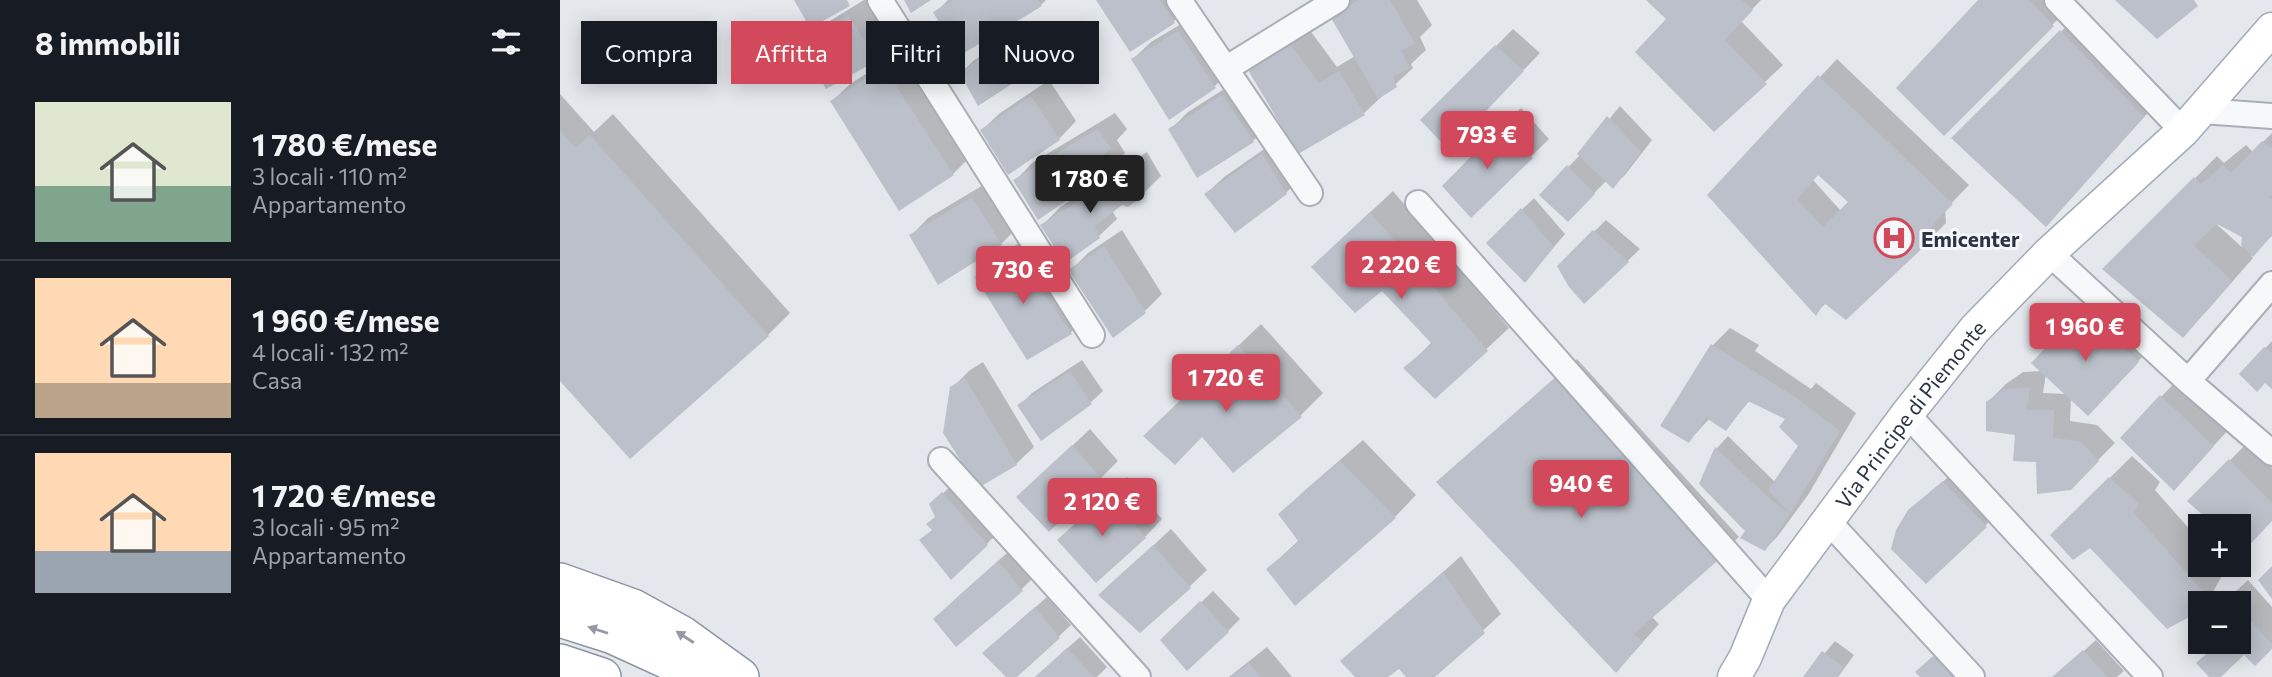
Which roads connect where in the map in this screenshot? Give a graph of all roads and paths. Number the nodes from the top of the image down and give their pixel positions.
1 (880, 0) edge
2 (1179, 0) edge
3 (1338, 0) edge
4 (2057, 0) edge
5 (2272, 29) edge
6 (1227, 68) junction
7 (2272, 116) edge
8 (2193, 121) junction
9 (1310, 193) dead end
10 (1418, 203) dead end
11 (2049, 253) junction
12 (2272, 284) edge
13 (1092, 335) dead end
14 (2188, 381) junction
15 (1907, 414) junction
16 (2272, 453) edge
17 (941, 460) dead end
18 (1828, 521) junction
19 (560, 582) edge
20 (1769, 600) junction
21 (560, 618) edge
22 (560, 663) edge
23 (602, 677) edge
24 (705, 677) edge
25 (740, 677) edge
26 (1138, 677) edge
27 (1734, 677) edge
28 (1972, 677) edge
29 (2150, 677) edge

1 - 13 street
2 - 6 street
3 - 6 street
4 - 8 street
5 - 8 main road, Via Principe di Piemonte
6 - 9 street
7 - 8 street
8 - 11 main road, Via Principe di Piemonte
10 - 20 street
11 - 14 street
11 - 15 main road, Via Principe di Piemonte
12 - 14 street
14 - 16 street
15 - 18 main road, Via Principe di Piemonte
15 - 29 street
17 - 26 street
18 - 20 main road, Via Principe di Piemonte
18 - 28 street
25 -> 19 highway
20 - 27 main road, Via Principe di Piemonte
24 -> 21 highway
22 - 23 highway

